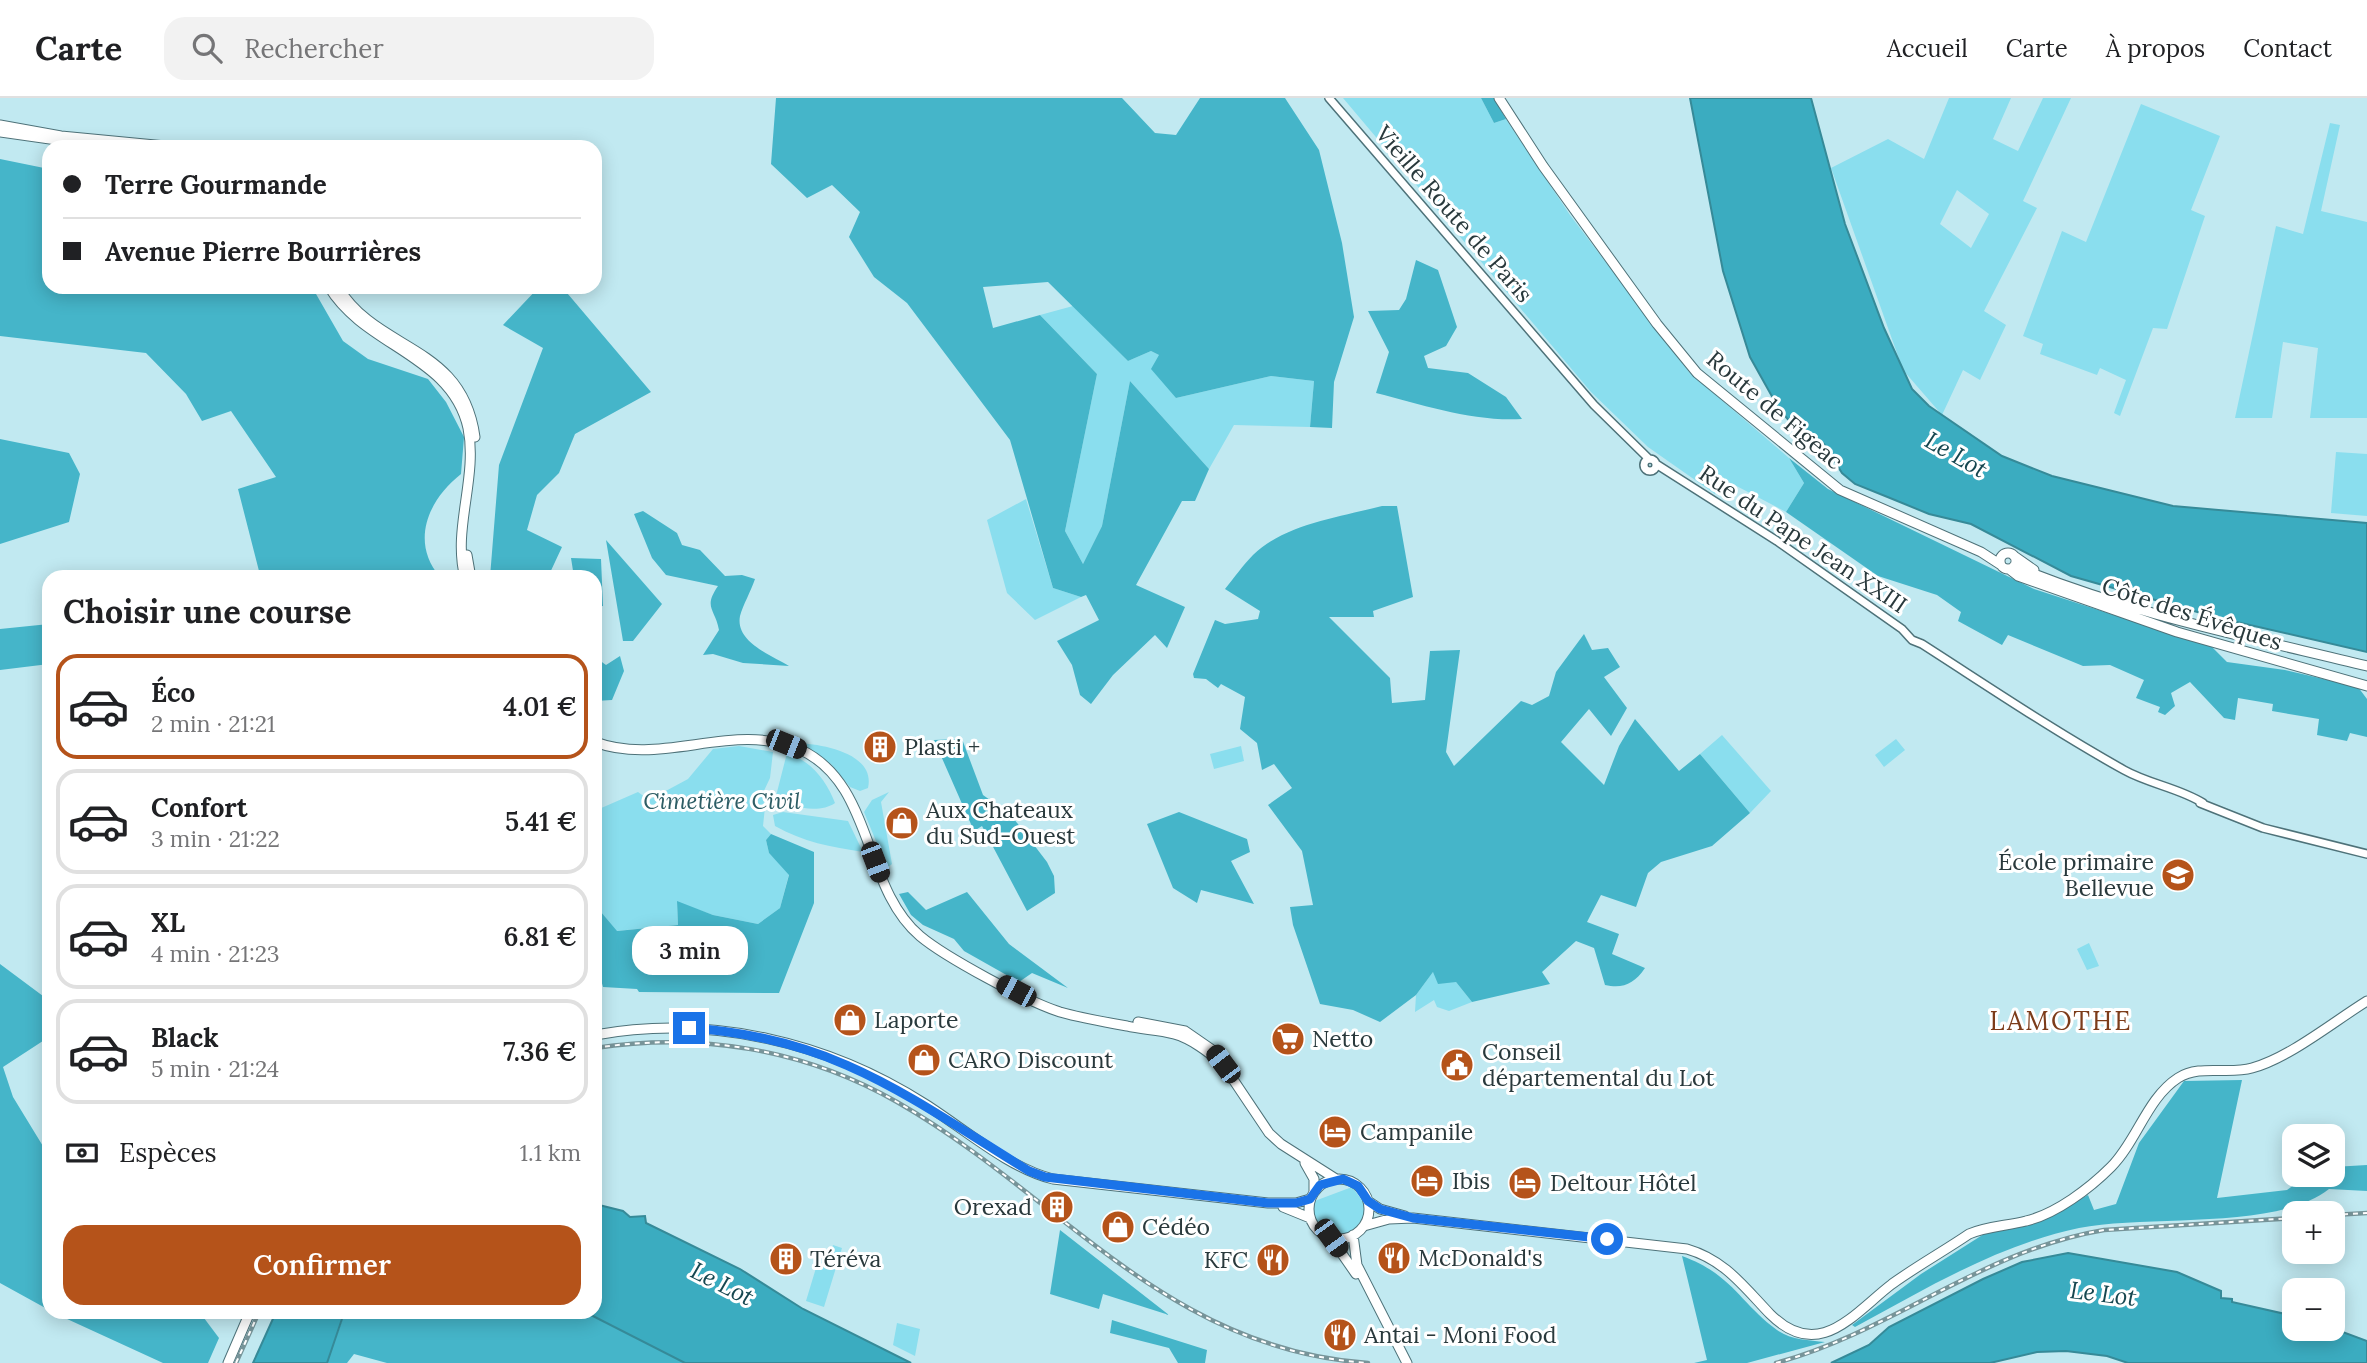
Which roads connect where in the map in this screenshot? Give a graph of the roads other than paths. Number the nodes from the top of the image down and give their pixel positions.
1 (1329, 98) edge
2 (1499, 98) edge
3 (0, 125) edge
4 (0, 132) edge
5 (57, 140) edge
6 (103, 140) edge
7 (333, 294) edge
8 (345, 294) edge
9 (1647, 460) joint
10 (2008, 562) junction
11 (464, 570) edge
12 (470, 570) edge
13 (2367, 666) edge
14 (2367, 686) edge
15 (602, 744) edge
16 (2367, 855) edge
17 (2367, 1000) edge
18 (602, 1034) edge
19 (1299, 1156) junction
20 (1336, 1179) junction
21 (1312, 1195) junction
22 (1368, 1201) junction
23 (1268, 1203) junction
24 (1310, 1218) junction
25 (1413, 1218) junction
26 (1364, 1226) junction
27 (1353, 1235) junction
28 (1331, 1238) junction
29 (1377, 1304) junction
30 (247, 1319) edge
31 (1405, 1359) edge
32 (228, 1363) edge

1 - 9 street, Vieille Route de Paris
2 - 10 main road, Route de Figeac
3 - 6 main road
4 - 5 main road
7 - 11 main road
8 - 12 main road
9 - 16 street, Rue du Pape Jean XXIII
10 - 13 main road
10 - 14 main road, Côte des Évêques
15 - 19 main road
17 - 25 main road
18 - 23 main road
19 - 20 main road
19 - 21 main road
20 - 21 main road
20 - 22 main road
21 - 23 main road
21 - 24 main road
22 - 25 main road
22 - 26 main road
23 - 24 main road
24 - 28 main road
25 - 26 main road
26 - 27 main road
27 - 28 main road
27 - 29 main road
28 - 29 main road
29 - 31 main road
30 - 32 main road

